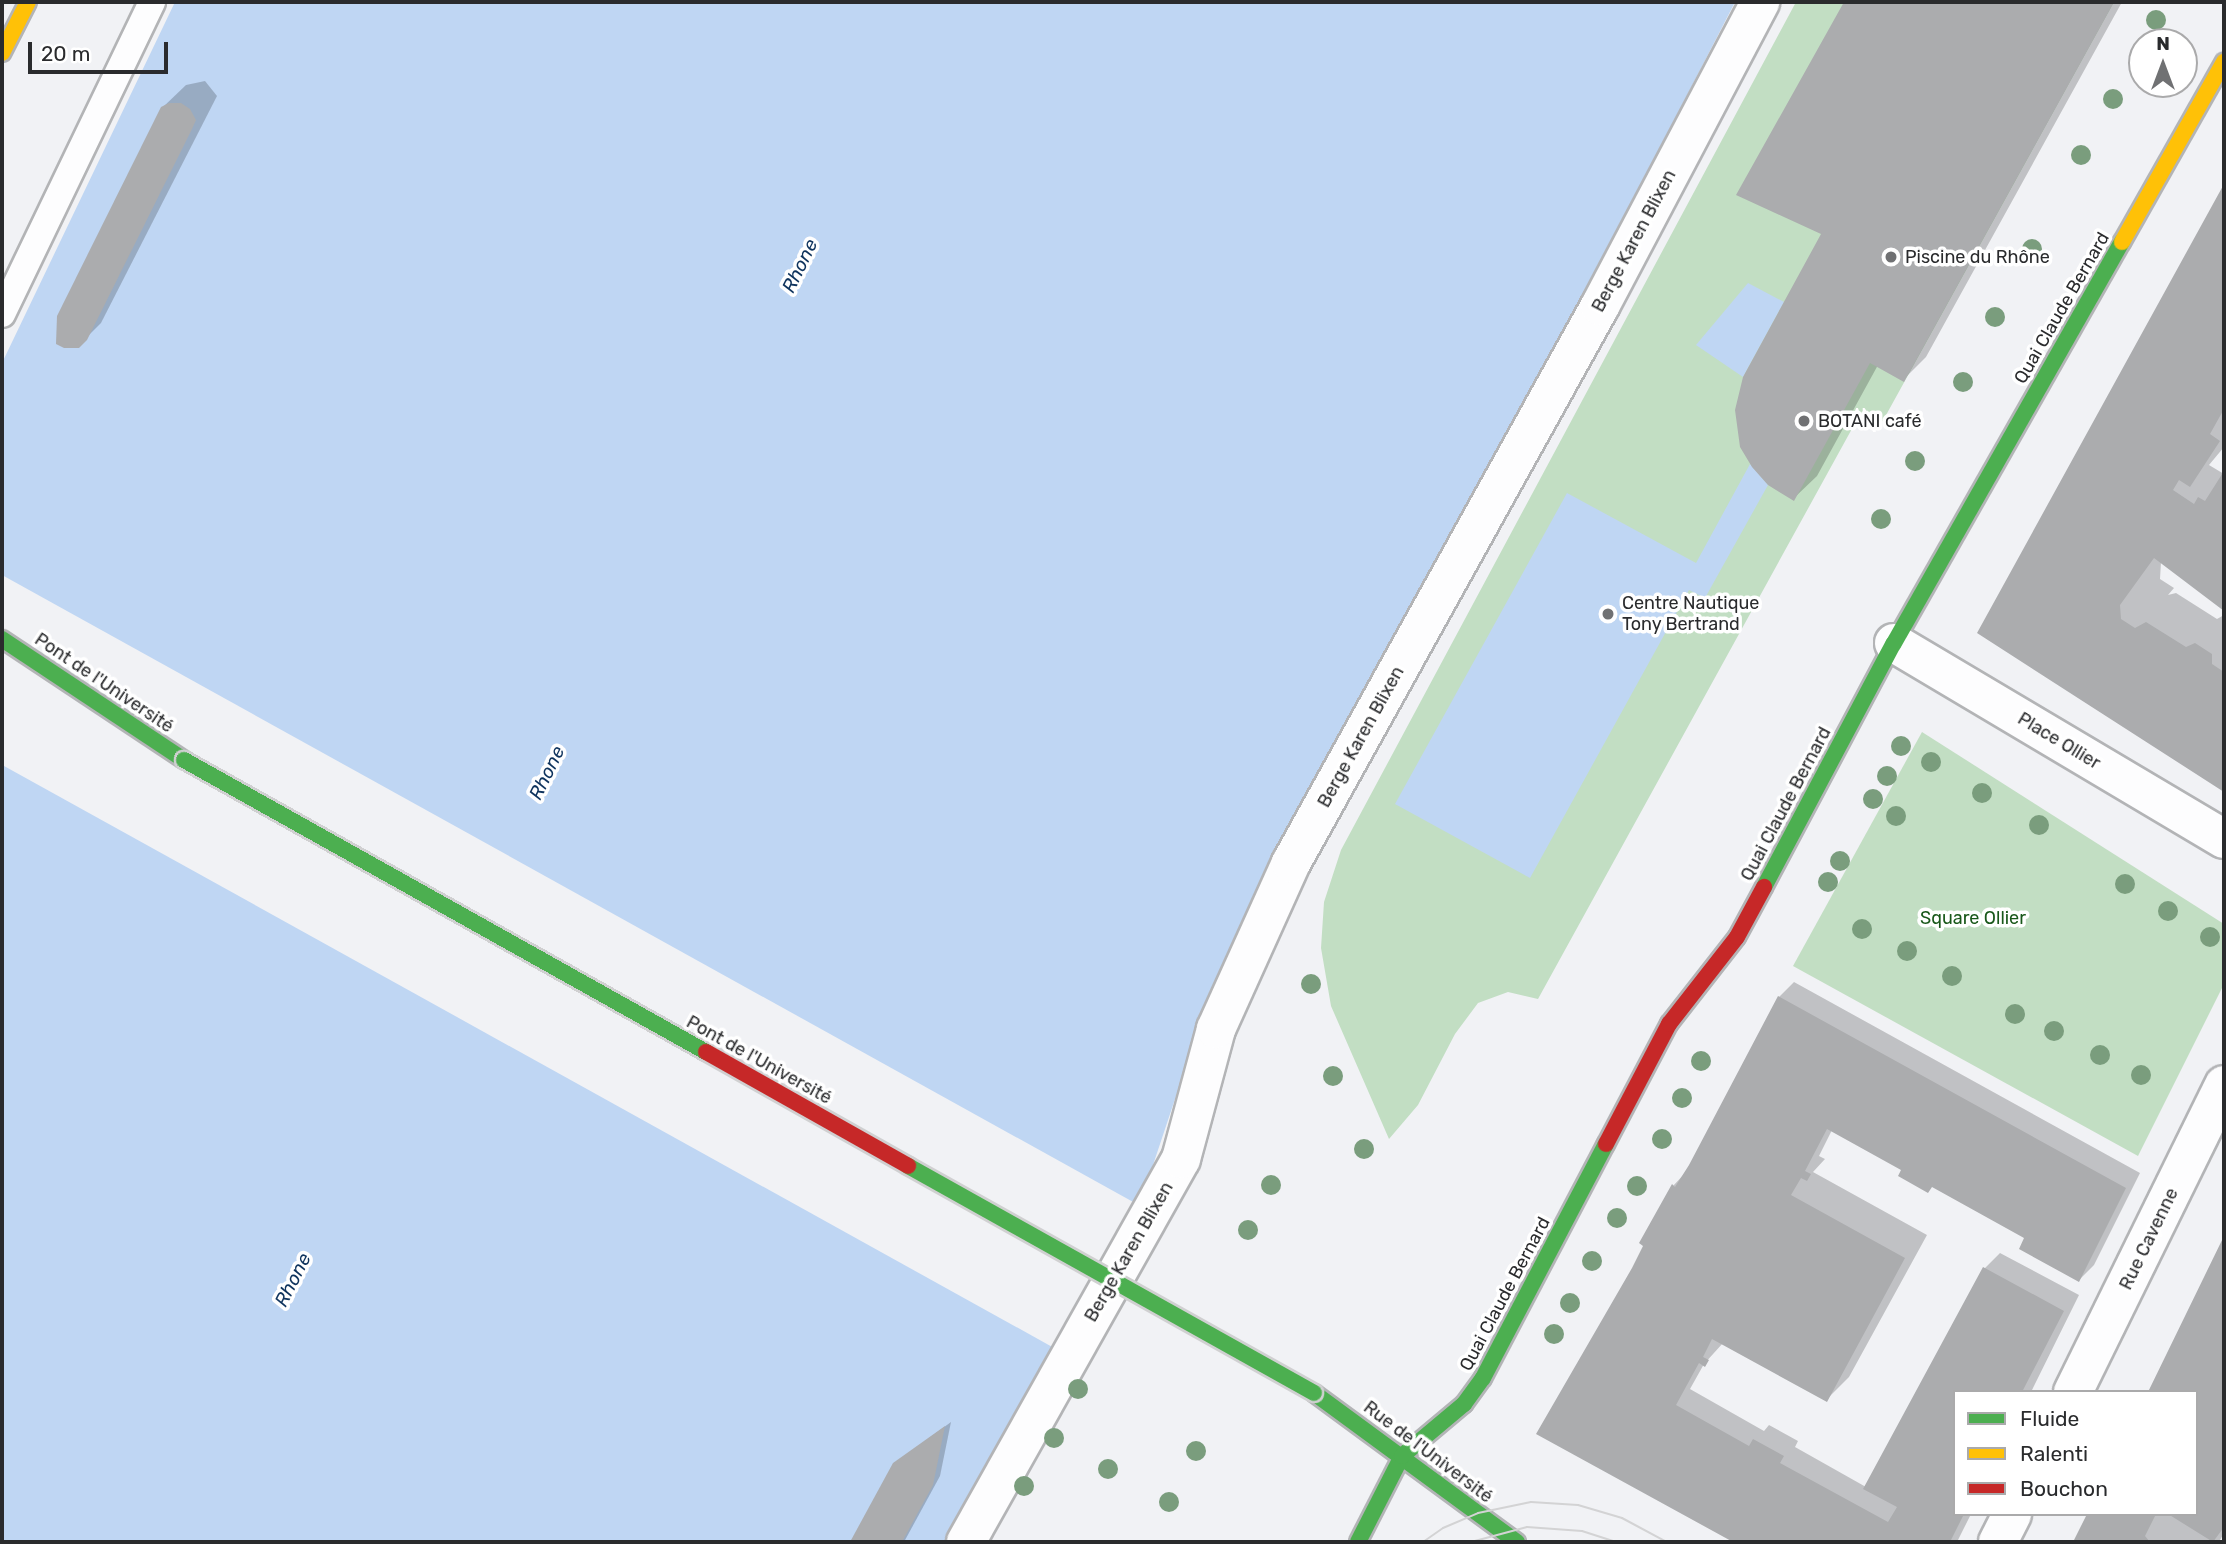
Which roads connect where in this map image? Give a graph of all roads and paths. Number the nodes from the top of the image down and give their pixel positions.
1 (29, 2) edge
2 (152, 2) edge
3 (1760, 2) edge
4 (2, 53) edge
5 (2224, 62) edge
6 (2, 314) edge
7 (2, 639) edge
8 (1894, 643) junction
9 (62, 701) dead end
10 (184, 760) junction
11 (2224, 839) edge
12 (2224, 1085) edge
13 (2074, 1390) edge
14 (1314, 1394) joint
15 (1402, 1457) junction
16 (2011, 1516) edge
17 (966, 1542) edge
18 (1358, 1542) edge
19 (1517, 1542) edge
20 (1998, 1542) edge

1 - 4 main road
2 - 6 lane
3 - 17 street, Berge Karen Blixen
5 - 8 main road, Quai Claude Bernard
7 - 10 main road, Pont de l'Université
8 - 11 street, Place Ollier
8 - 15 main road, Quai Claude Bernard
9 - 10 main road, Pont de l'Université
10 - 14 main road, Pont de l'Université, bridge
12 - 13 street, Rue Cavenne
14 - 15 main road, Rue de l'Université
15 - 18 main road, Quai Claude Bernard
15 - 19 main road, Rue de l'Université
16 - 20 street

